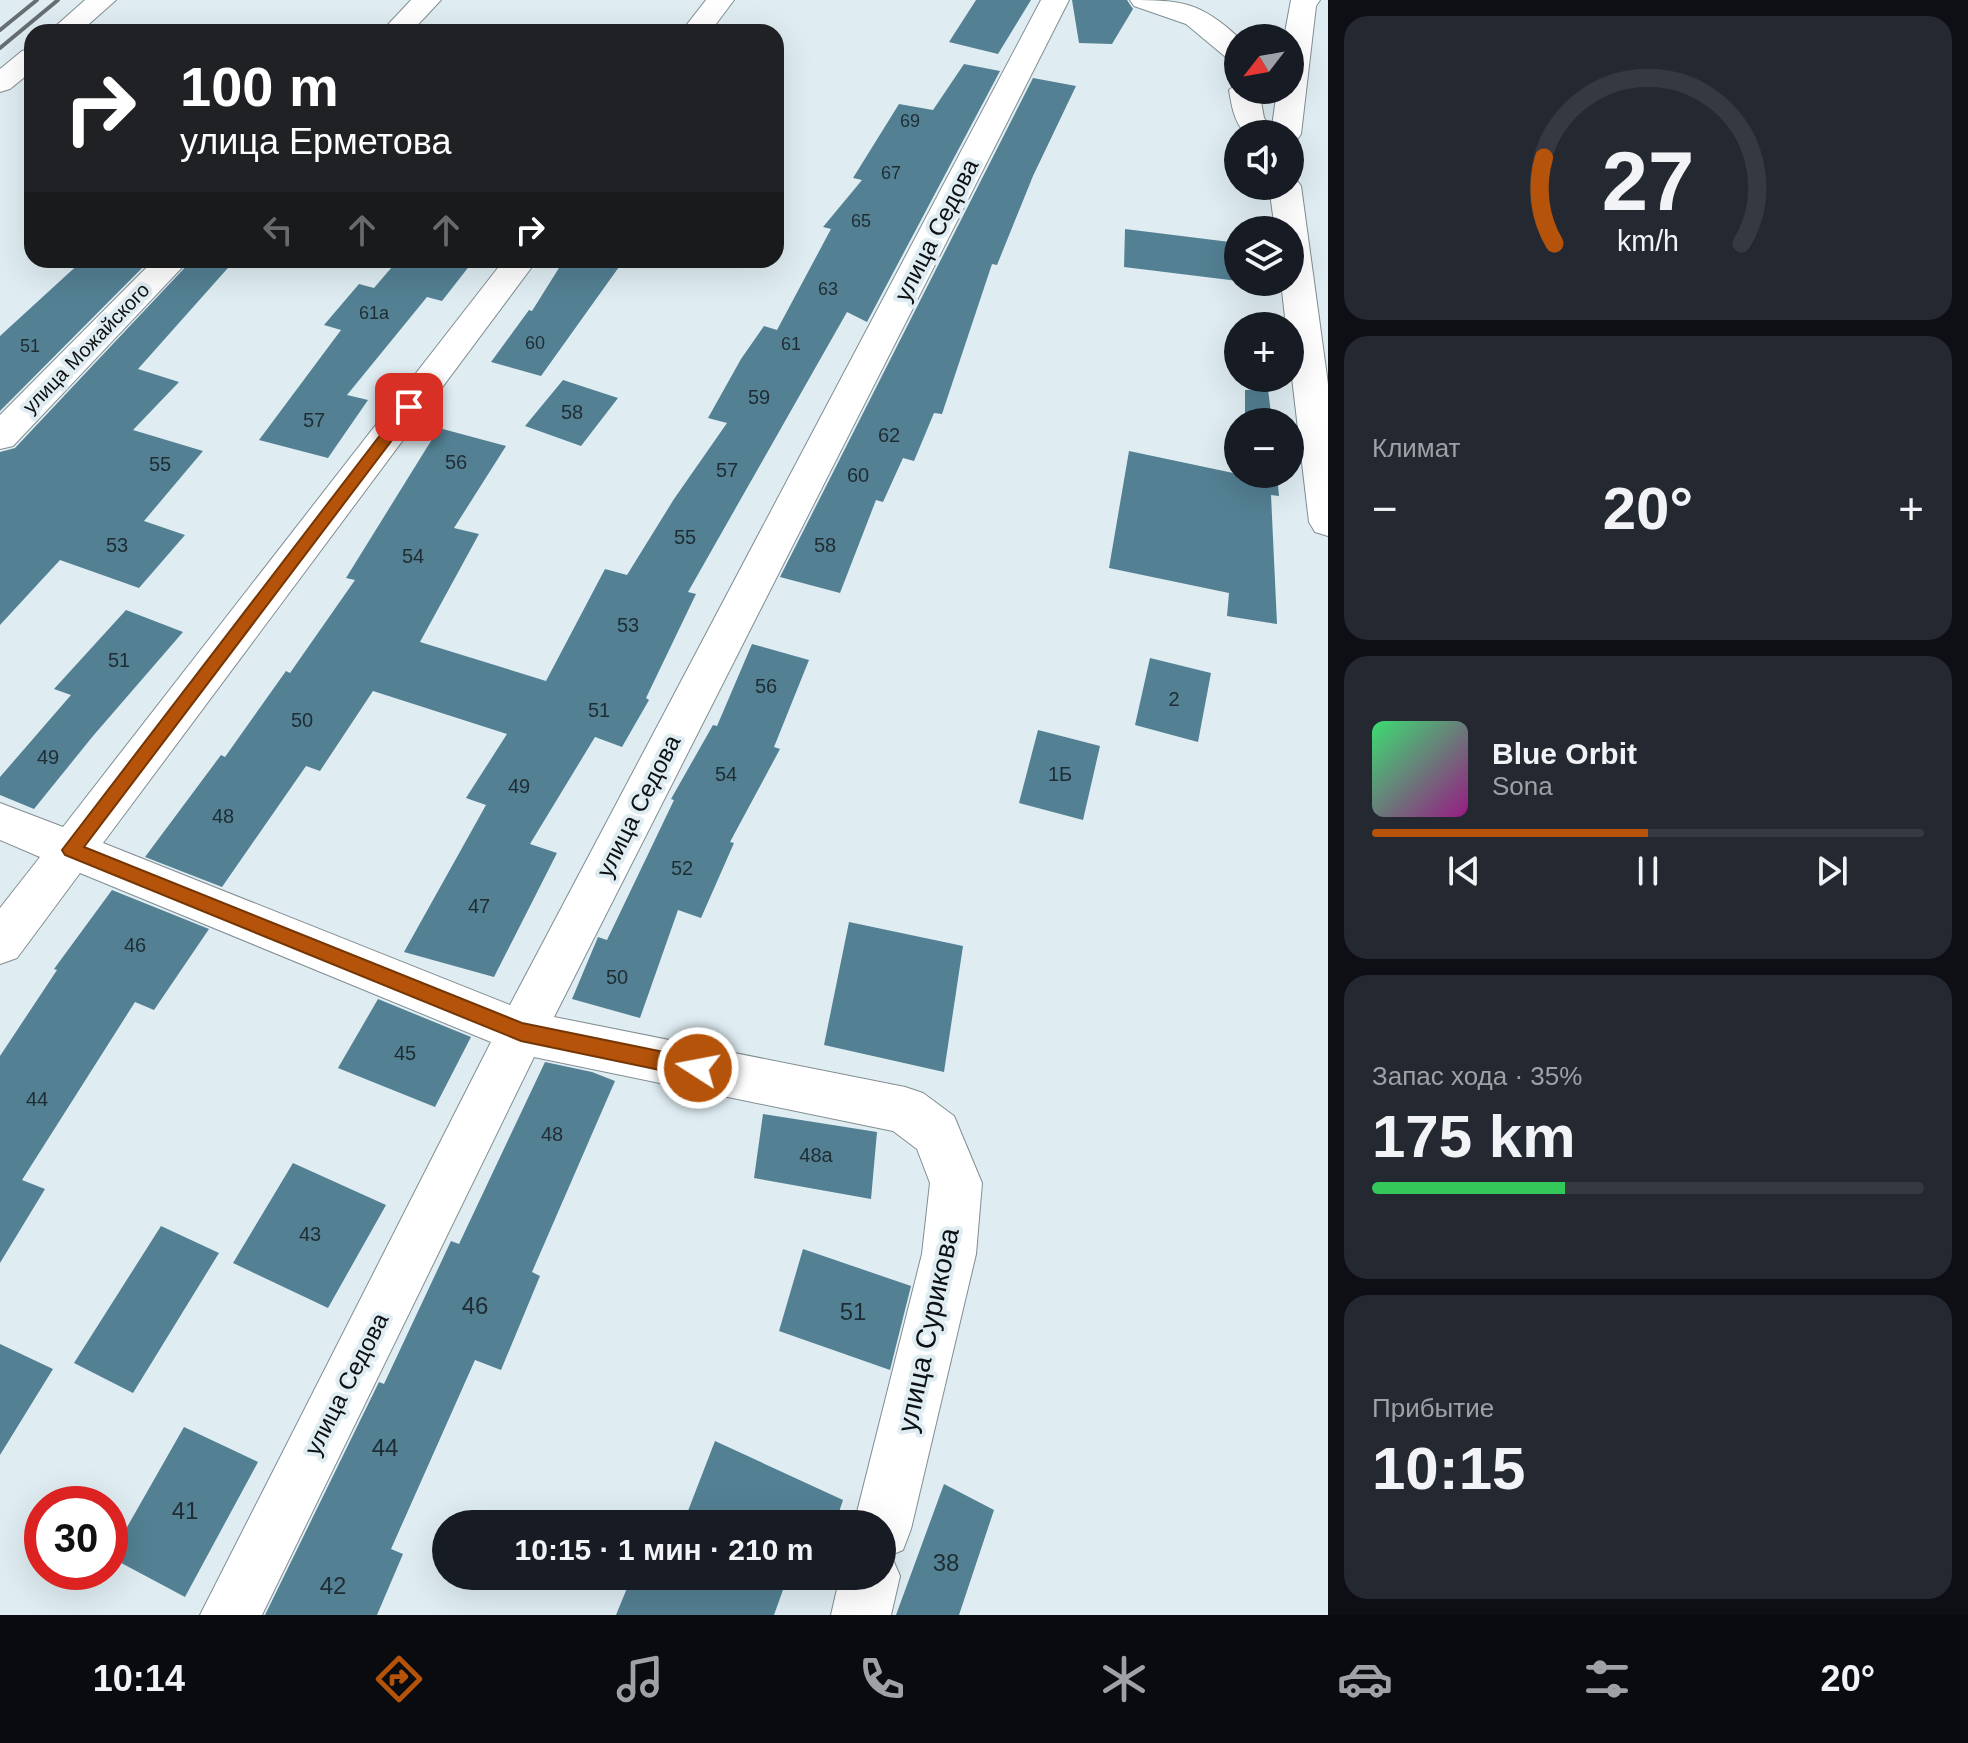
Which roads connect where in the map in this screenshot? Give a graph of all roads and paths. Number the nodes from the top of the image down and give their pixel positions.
1 (102, 0) edge
2 (427, 0) edge
3 (720, 0) edge
4 (1055, 0) edge
5 (1144, 0) edge
6 (1303, 3) edge
7 (73, 24) edge
8 (403, 24) edge
9 (701, 24) edge
10 (1224, 38) edge
11 (24, 64) edge
12 (0, 83) edge
13 (1288, 120) edge
14 (1287, 200) edge
15 (165, 268) edge
16 (515, 268) edge
17 (0, 437) edge
18 (1328, 522) edge
19 (0, 821) edge
20 (71, 850) junction
21 (0, 944) edge
22 (521, 1032) junction
23 (887, 1510) edge
24 (867, 1590) edge
25 (230, 1615) edge
26 (861, 1615) edge

1 - 7 street
2 - 8 street
3 - 9 street
4 - 22 street, улица Седова
5 - 10 street
6 - 13 street
11 - 12 street
14 - 18 street
15 - 17 street, улица Можайского
16 - 20 street
19 - 20 street
20 - 21 street
20 - 22 street
22 - 23 street, улица Сурикова
22 - 25 street, улица Седова
24 - 26 street

